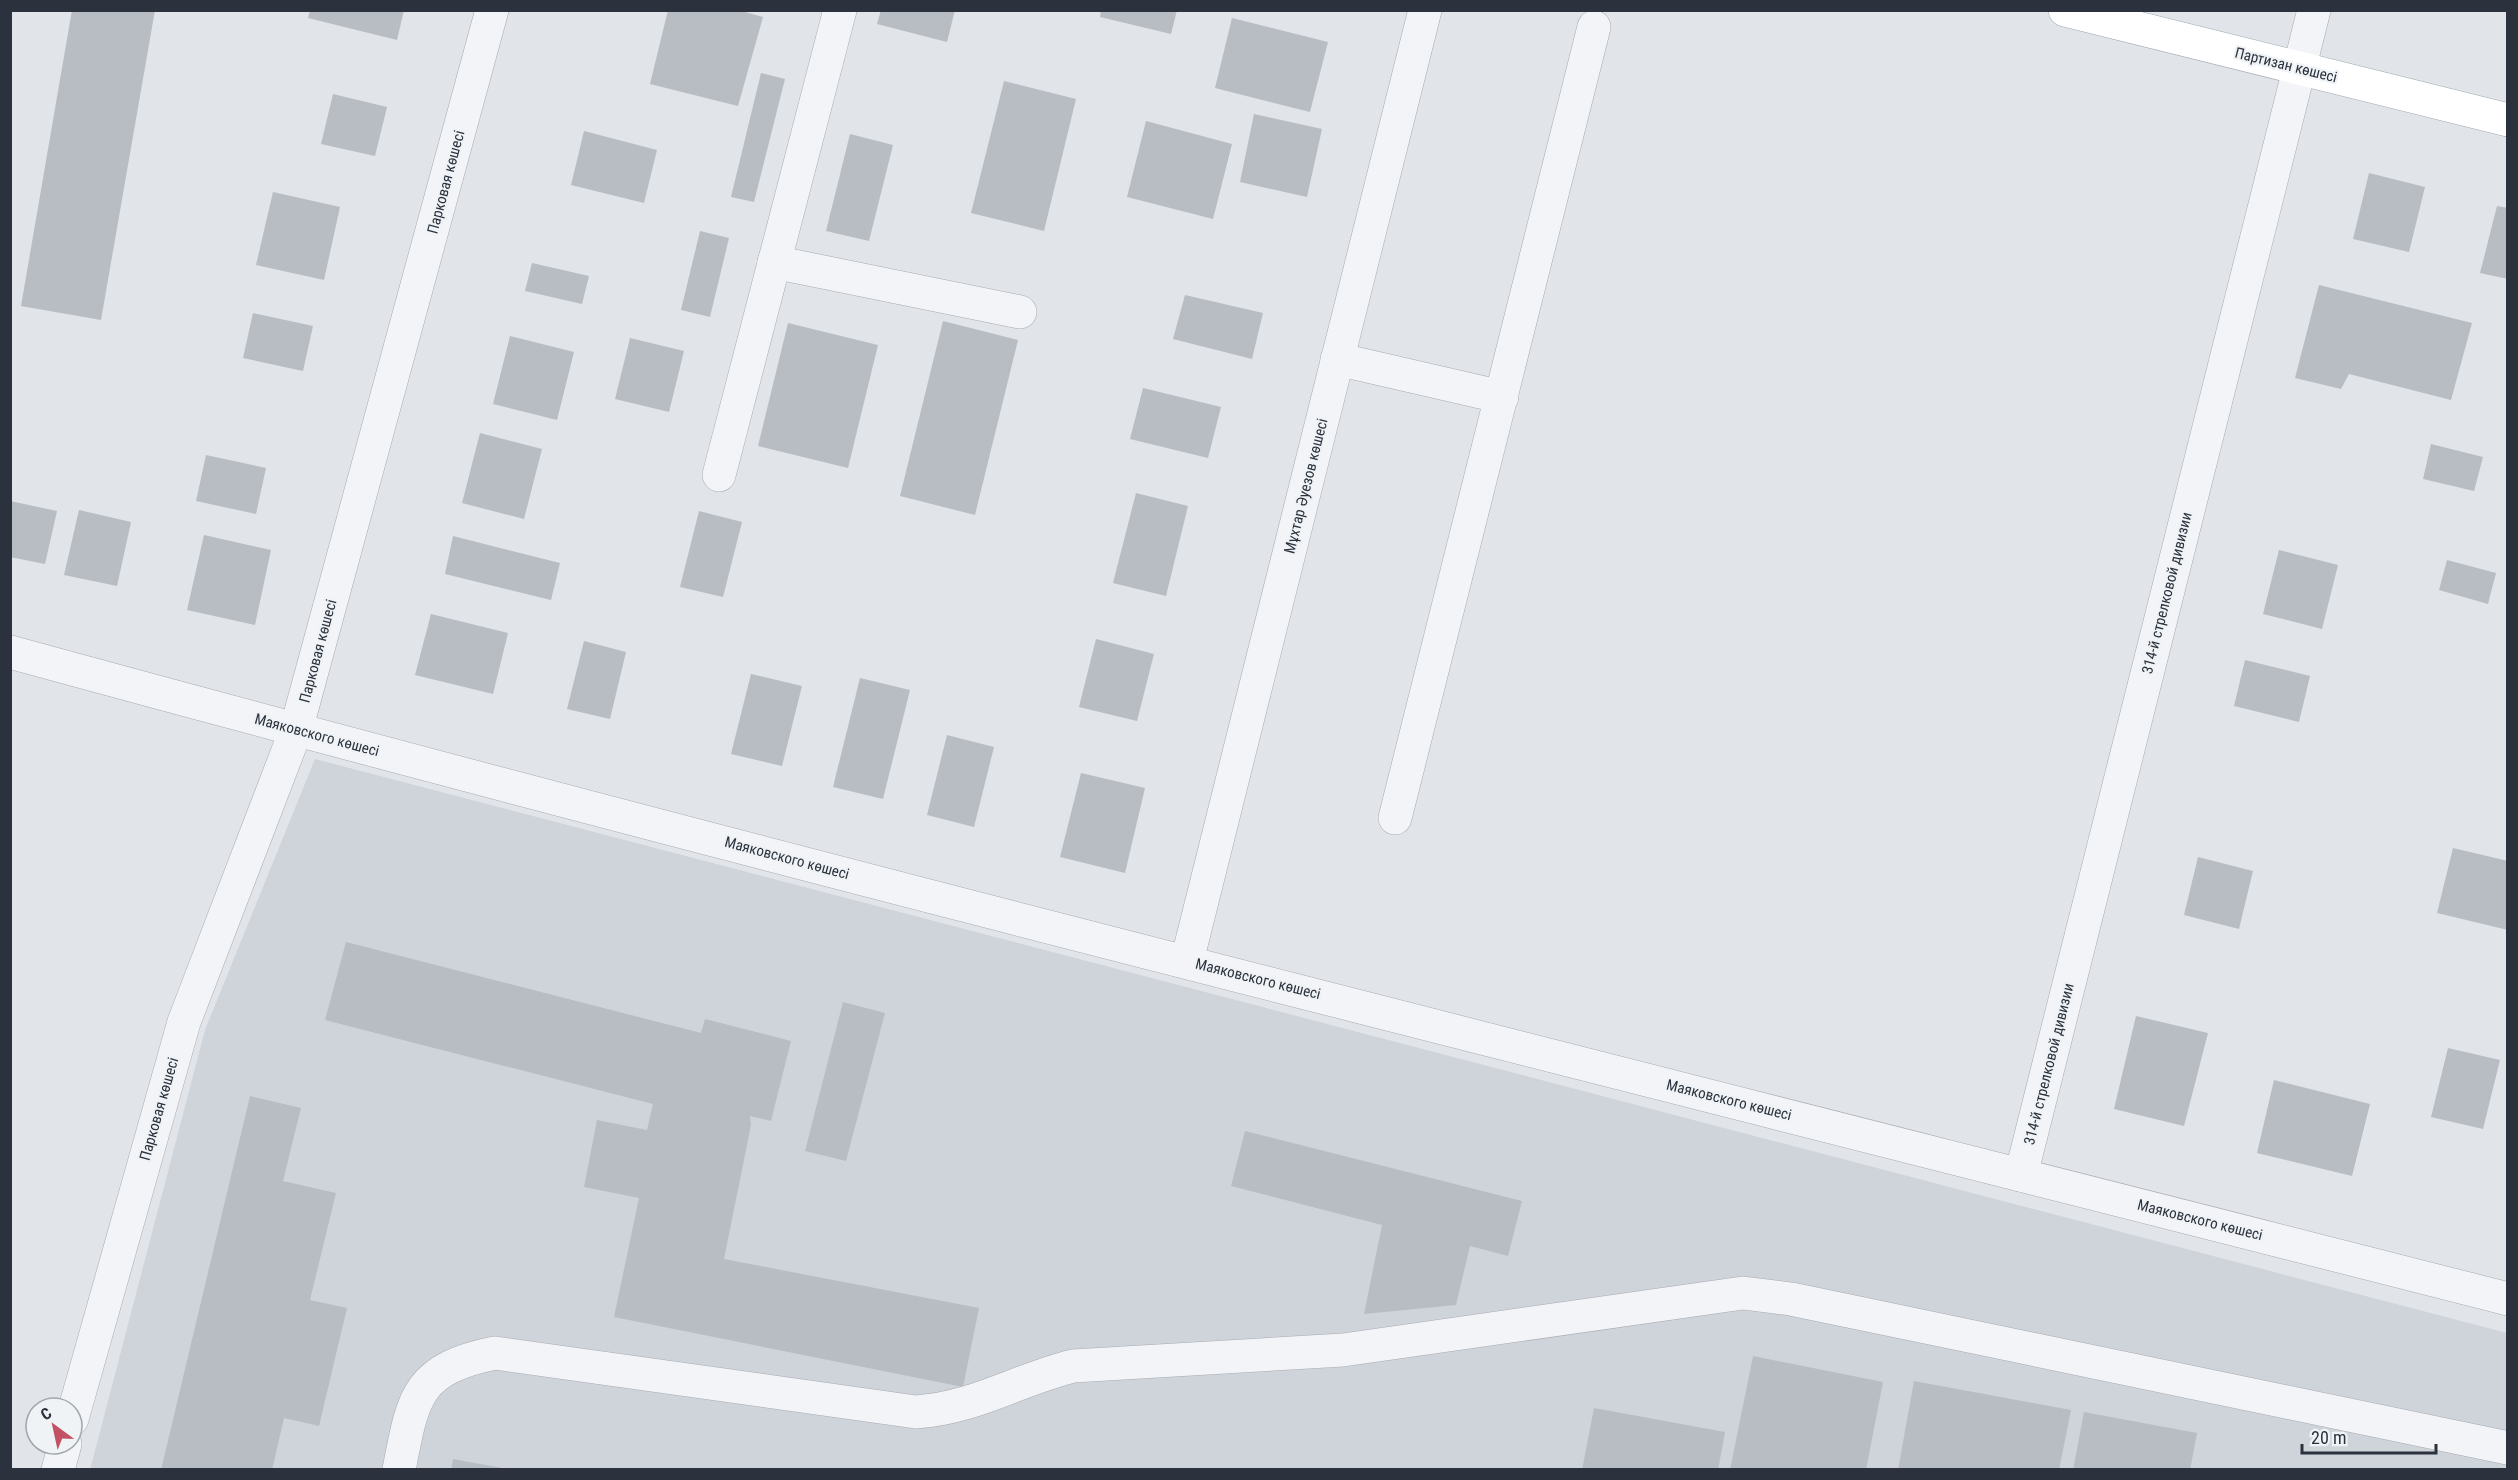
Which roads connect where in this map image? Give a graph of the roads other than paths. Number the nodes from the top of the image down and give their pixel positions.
1 (492, 10) edge
2 (840, 10) edge
3 (1425, 10) edge
4 (2065, 10) edge
5 (2314, 10) edge
6 (1594, 27) dead end
7 (2299, 68) junction
8 (2508, 120) edge
9 (774, 262) junction
10 (1020, 312) dead end
11 (1337, 359) junction
12 (1502, 397) junction
13 (718, 475) dead end
14 (10, 652) edge
15 (296, 730) junction
16 (1395, 818) dead end
17 (1187, 961) junction
18 (2021, 1175) junction
19 (2508, 1299) edge
20 (78, 1396) edge
21 (2508, 1449) edge
22 (399, 1470) edge

1 - 15 street, Парковая көшесі
2 - 9 street
3 - 11 street, Мұхтар Әуезов көшесі
4 - 7 main road, Партизан көшесі
5 - 7 street, 314-й стрелковой дивизии
6 - 12 street
7 - 8 main road, Партизан көшесі
7 - 18 street, 314-й стрелковой дивизии
9 - 10 street
9 - 13 street
11 - 12 street
11 - 17 street, Мұхтар Әуезов көшесі
12 - 16 street
14 - 15 street, Маяковского көшесі
15 - 17 street, Маяковского көшесі
15 - 20 street, Парковая көшесі
17 - 18 street, Маяковского көшесі
18 - 19 street, Маяковского көшесі
21 - 22 street

